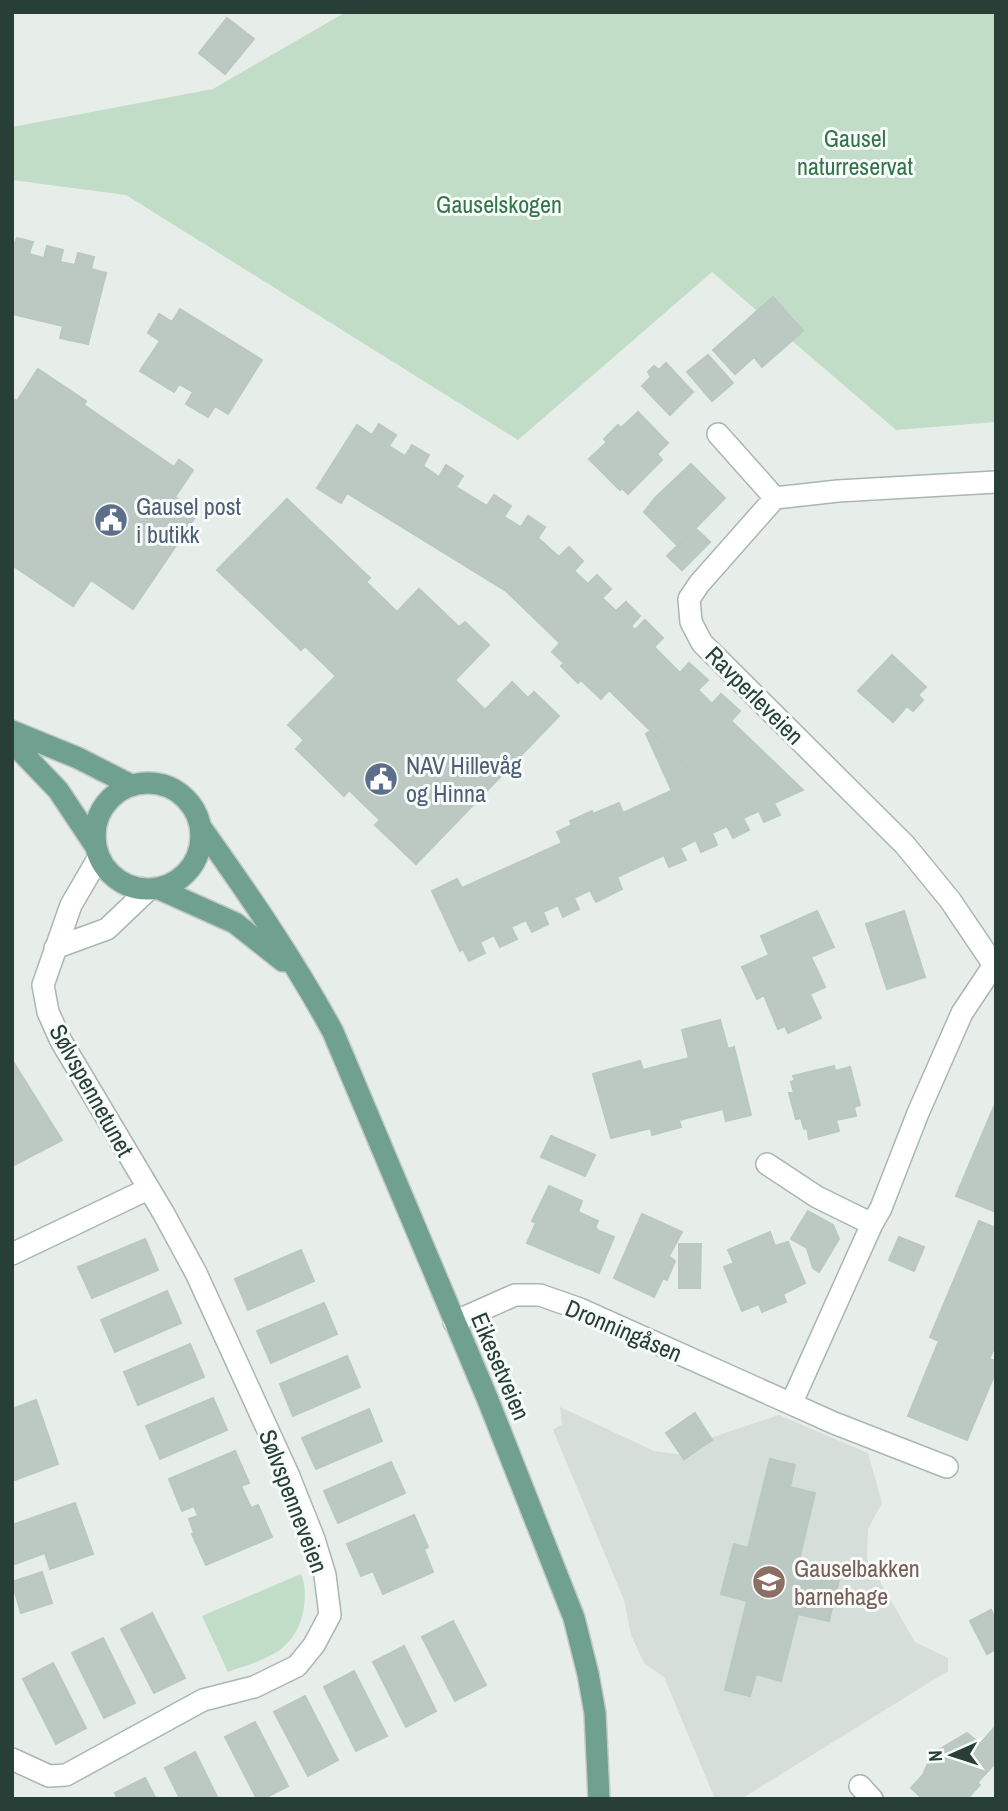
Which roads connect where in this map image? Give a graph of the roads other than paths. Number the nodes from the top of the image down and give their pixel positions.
1 (718, 434) dead end
2 (996, 482) edge
3 (775, 498) junction
4 (12, 731) edge
5 (12, 742) edge
6 (131, 785) junction
7 (200, 826) junction
8 (98, 853) junction
9 (153, 889) junction
10 (55, 948) junction
11 (995, 966) edge
12 (296, 971) junction
13 (767, 1164) dead end
14 (148, 1189) junction
15 (872, 1224) junction
16 (12, 1254) edge
17 (454, 1322) junction
18 (792, 1402) junction
19 (947, 1467) dead end
20 (12, 1759) edge
21 (599, 1799) edge

1 - 3 street
2 - 3 street
3 - 11 street, Ravperleveien
4 - 6 main road
5 - 8 main road
6 - 7 main road
6 - 8 main road
7 - 9 main road
7 - 12 main road, Eikesetveien
8 - 9 main road
8 - 10 street, Sølvspennetunet
9 - 10 street
9 - 12 main road, Eikesetveien
10 - 14 street, Sølvspennetunet
11 - 15 street
12 - 17 main road, Eikesetveien
13 - 15 street
14 - 16 street
14 - 20 street, Sølvspenneveien
15 - 18 street
17 - 18 street, Dronningåsen
17 - 21 main road, Eikesetveien
18 - 19 street, Dronningåsen

